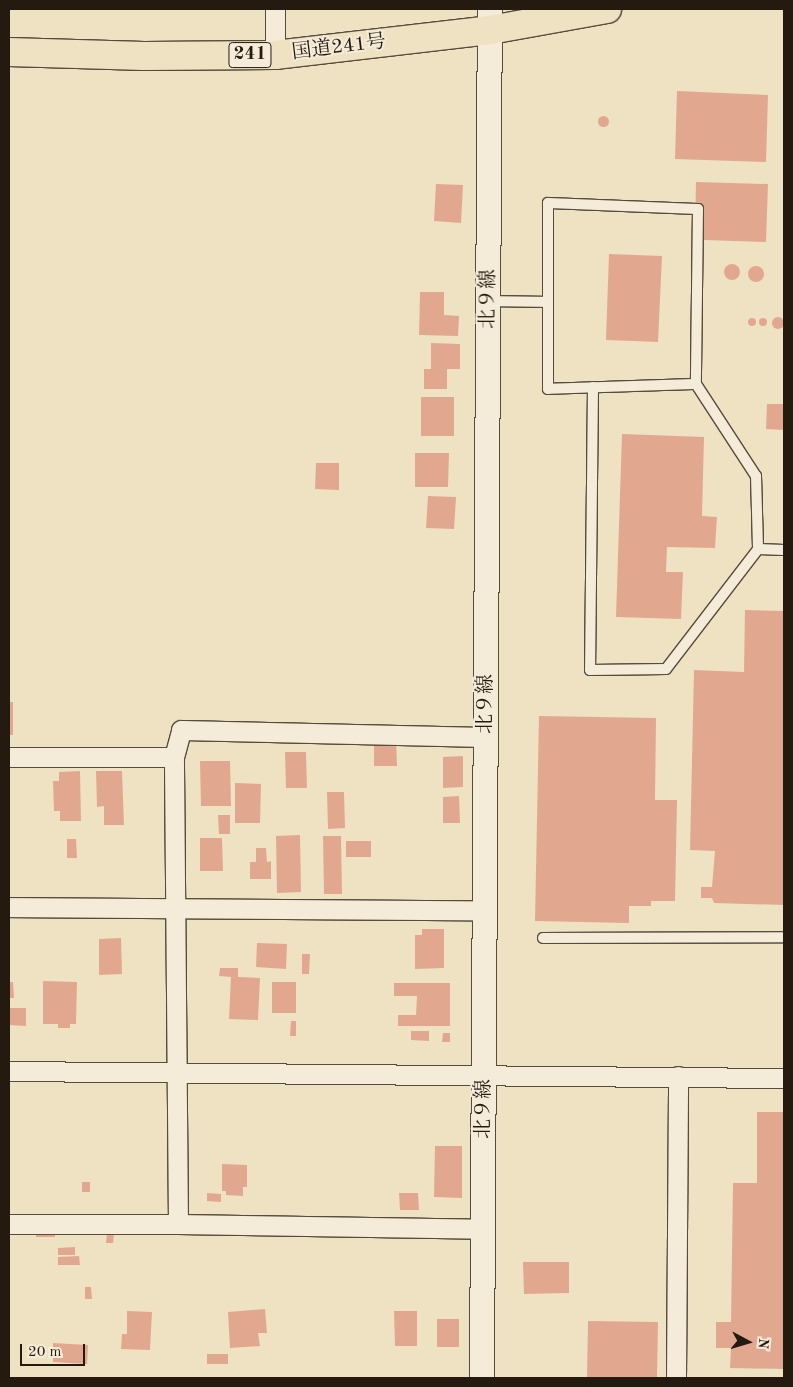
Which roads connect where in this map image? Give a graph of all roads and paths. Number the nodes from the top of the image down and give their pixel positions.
1 (275, 9) edge
2 (607, 9) edge
3 (490, 19) edge
4 (9, 52) edge
5 (275, 55) junction
6 (489, 301) junction
7 (548, 302) junction
8 (696, 384) junction
9 (593, 388) junction
10 (758, 550) junction
11 (784, 550) edge
12 (486, 737) junction
13 (9, 757) edge
14 (174, 757) junction
15 (9, 907) edge
16 (174, 908) junction
17 (485, 910) junction
18 (784, 937) edge
19 (543, 938) dead end
20 (9, 1071) edge
21 (176, 1073) junction
22 (484, 1076) junction
23 (678, 1076) junction
24 (784, 1078) edge
25 (9, 1224) edge
26 (178, 1224) junction
27 (483, 1229) junction
28 (482, 1378) edge
29 (676, 1378) edge

1 - 5 street
2 - 3 highway, 国道241号 / 241
3 - 5 highway, 国道241号 / 241
3 - 6 street, 北９線
4 - 5 highway, 国道241号 / 241
6 - 7 lane
6 - 12 street, 北９線
7 - 8 lane
7 - 9 lane
8 - 9 lane
8 - 10 lane
9 - 10 lane
10 - 11 lane
12 - 14 street
12 - 17 street, 北９線
13 - 14 street
14 - 16 street
15 - 16 street
16 - 17 street
16 - 21 street
17 - 22 street, 北９線
18 - 19 lane
20 - 21 street
21 - 22 street
21 - 26 street
22 - 23 street
22 - 27 street, 北９線
23 - 24 street
23 - 29 street
25 - 26 street
26 - 27 street
27 - 28 street, 北９線

